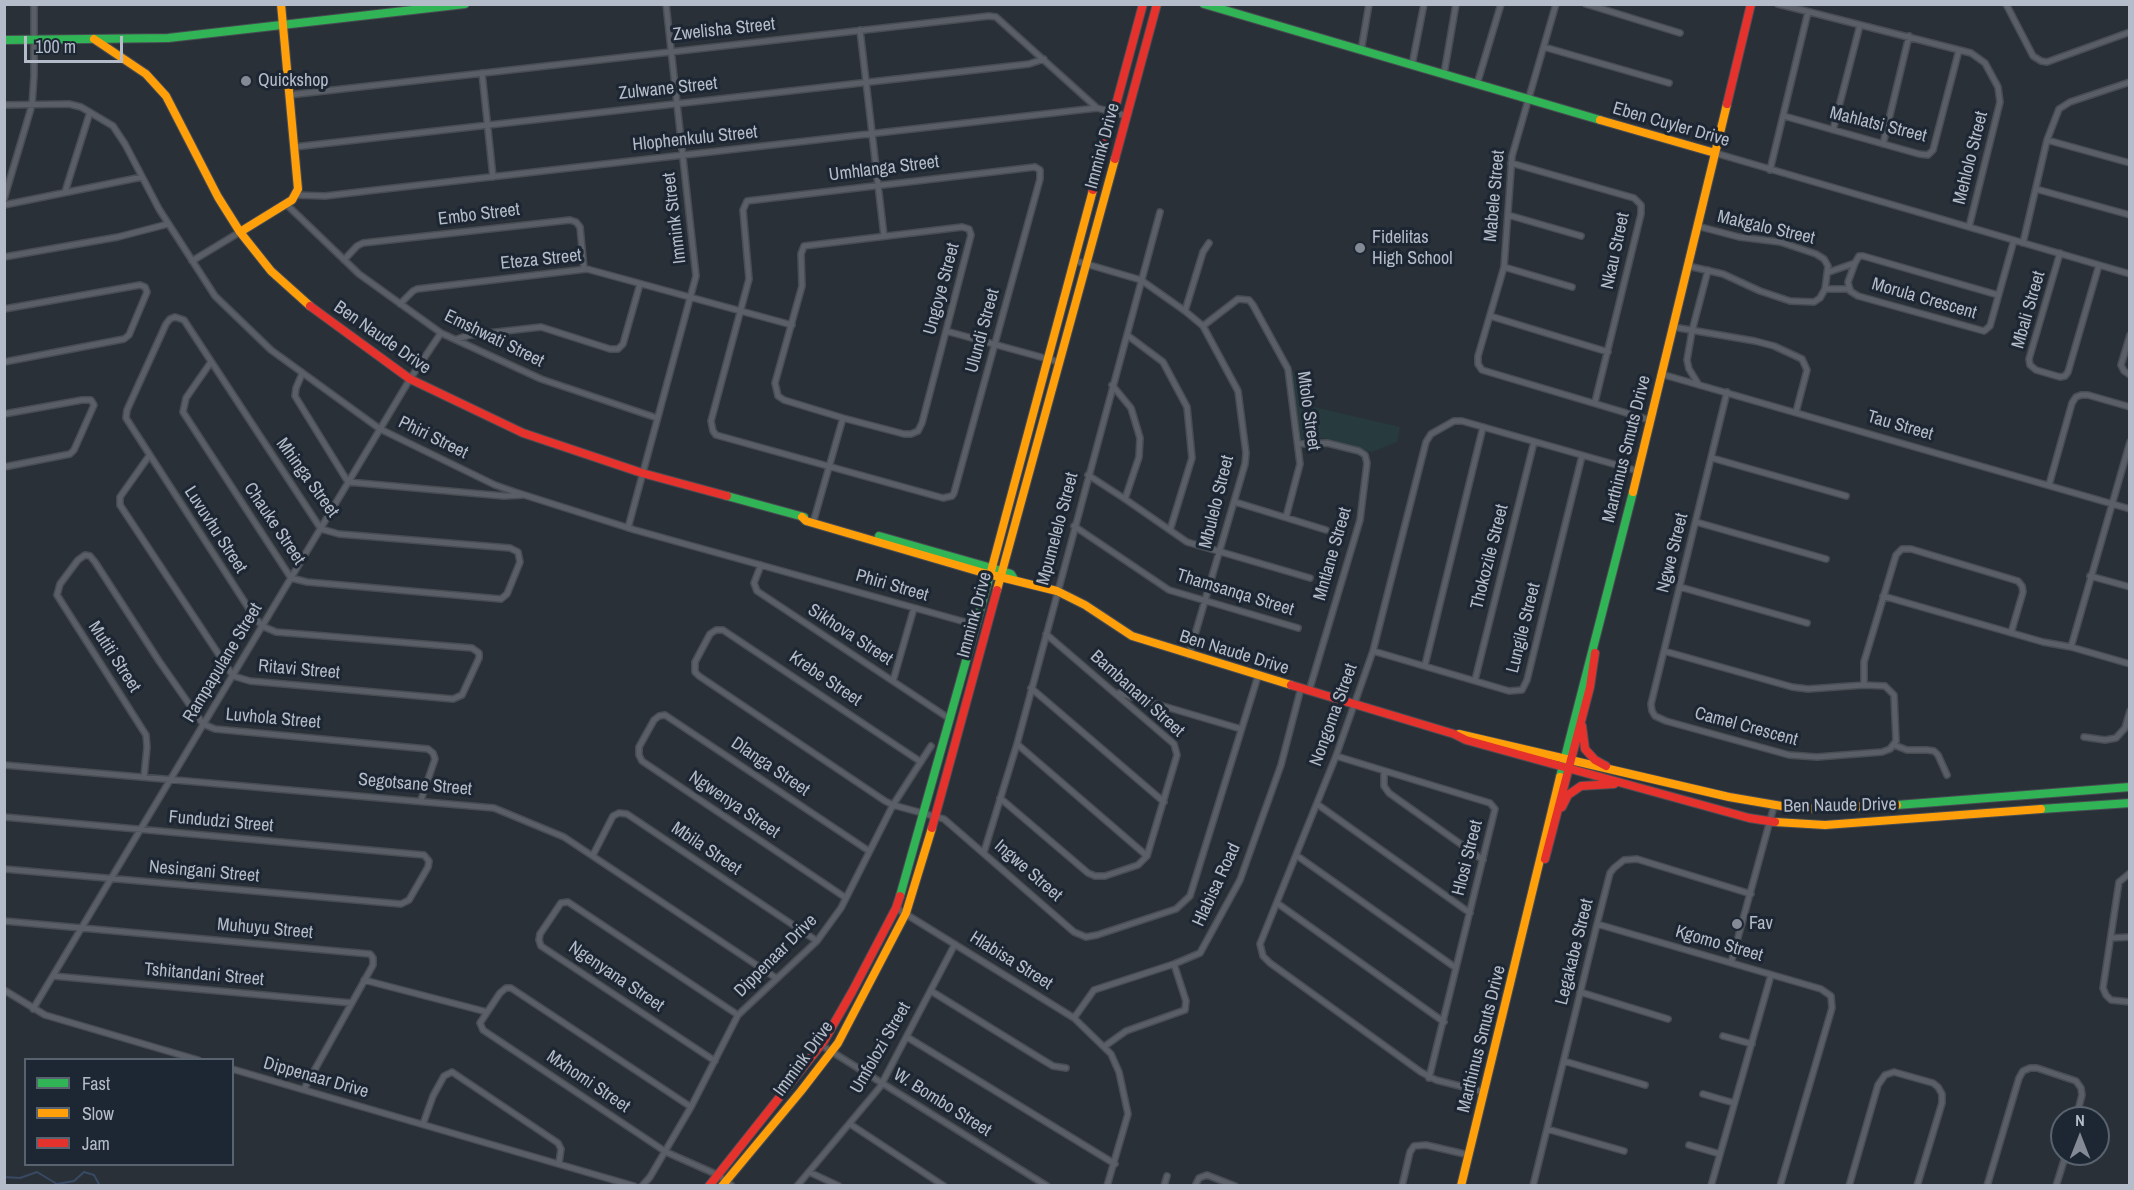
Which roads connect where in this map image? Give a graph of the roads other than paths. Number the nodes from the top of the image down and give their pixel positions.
1 (34, 4) edge
2 (281, 4) edge
3 (465, 4) edge
4 (666, 4) edge
5 (1143, 4) edge
6 (1157, 4) edge
7 (1204, 4) edge
8 (1370, 4) edge
9 (1424, 4) edge
10 (1456, 4) edge
11 (1501, 4) edge
12 (1556, 4) edge
13 (1587, 4) edge
14 (1751, 4) edge
15 (1778, 4) edge
16 (1998, 4) edge
17 (1217, 6) edge
18 (2007, 6) edge
19 (1808, 12) junction
20 (1860, 25) junction
21 (282, 26) junction
22 (860, 30) junction
23 (2130, 32) edge
24 (1680, 33) dead end
25 (1909, 36) junction
26 (94, 39) junction
27 (4, 40) edge
28 (35, 40) junction
29 (1544, 46) junction
30 (1959, 50) junction
31 (671, 51) junction
32 (1361, 51) junction
33 (1044, 59) junction
34 (1412, 65) junction
35 (482, 73) junction
36 (1444, 74) junction
37 (866, 82) junction
38 (2130, 82) edge
39 (1669, 83) dead end
40 (1478, 84) junction
41 (289, 95) junction
42 (1527, 99) junction
43 (677, 104) junction
44 (4, 105) edge
45 (32, 105) junction
46 (1097, 108) junction
47 (90, 112) junction
48 (1114, 113) junction
49 (1127, 116) junction
50 (1784, 116) junction
51 (487, 124) junction
52 (1833, 130) junction
53 (873, 134) junction
54 (2048, 140) junction
55 (1883, 144) junction
56 (294, 147) junction
57 (1715, 153) junction
58 (683, 155) junction
59 (1511, 163) junction
60 (2130, 163) edge
61 (1035, 167) joint
62 (1770, 170) junction
63 (142, 177) junction
64 (493, 177) junction
65 (878, 185) junction
66 (2036, 189) junction
67 (65, 192) junction
68 (296, 195) junction
69 (4, 199) edge
70 (286, 204) junction
71 (4, 205) edge
72 (1160, 212) dead end
73 (1508, 215) junction
74 (2130, 215) edge
75 (168, 224) junction
76 (1697, 226) junction
77 (1969, 227) junction
78 (240, 232) junction
79 (884, 236) junction
80 (1581, 236) dead end
81 (2014, 240) junction
82 (1209, 243) dead end
83 (2023, 243) junction
84 (2060, 253) junction
85 (4, 257) edge
86 (344, 260) junction
87 (192, 261) junction
88 (1076, 261) junction
89 (1855, 263) junction
90 (1086, 265) junction
91 (2099, 265) junction
92 (1688, 266) junction
93 (1504, 267) junction
94 (584, 269) junction
95 (1708, 270) junction
96 (1829, 272) junction
97 (2130, 274) edge
98 (1141, 280) junction
99 (640, 284) junction
100 (1572, 287) dead end
101 (1825, 290) junction
102 (1850, 290) junction
103 (1998, 295) junction
104 (690, 297) junction
105 (400, 304) junction
106 (4, 309) edge
107 (742, 311) junction
108 (1185, 311) junction
109 (1490, 316) junction
110 (166, 324) joint
111 (792, 325) junction
112 (1203, 326) junction
113 (1673, 327) junction
114 (946, 331) junction
115 (1692, 331) junction
116 (441, 333) junction
117 (1127, 335) junction
118 (2130, 335) edge
119 (457, 339) junction
120 (995, 345) junction
121 (1608, 352) junction
122 (1048, 359) junction
123 (4, 362) edge
124 (211, 362) junction
125 (1059, 362) junction
126 (302, 374) junction
127 (1661, 374) junction
128 (2130, 375) edge
129 (410, 379) junction
130 (1112, 385) junction
131 (1700, 385) junction
132 (1727, 392) junction
133 (1595, 402) junction
134 (2130, 407) edge
135 (1796, 412) junction
136 (4, 414) edge
137 (657, 418) junction
138 (843, 418) junction
139 (1650, 420) junction
140 (1483, 427) junction
141 (380, 429) junction
142 (1534, 442) junction
143 (2130, 442) edge
144 (1298, 444) junction
145 (149, 456) junction
146 (1582, 456) junction
147 (1712, 458) junction
148 (829, 466) junction
149 (4, 467) edge
150 (1638, 471) junction
151 (642, 473) junction
152 (1088, 476) junction
153 (348, 482) junction
154 (2049, 485) junction
155 (525, 494) junction
156 (1846, 496) dead end
157 (1125, 498) junction
158 (1236, 502) junction
159 (2111, 504) junction
160 (2130, 509) edge
161 (1286, 517) junction
162 (814, 521) junction
163 (1696, 522) junction
164 (1074, 526) junction
165 (628, 528) junction
166 (321, 529) junction
167 (1170, 530) junction
168 (1326, 530) dead end
169 (1220, 552) junction
170 (1826, 559) dead end
171 (78, 560) joint
172 (520, 562) joint
173 (761, 565) junction
174 (991, 571) junction
175 (1001, 574) junction
176 (2090, 576) junction
177 (291, 578) junction
178 (1310, 579) dead end
179 (1680, 587) junction
180 (2130, 587) edge
181 (1057, 591) junction
182 (1883, 596) junction
183 (1205, 602) junction
184 (914, 608) junction
185 (1807, 623) dead end
186 (976, 625) junction
187 (262, 626) junction
188 (1298, 628) dead end
189 (1599, 628) junction
190 (2011, 633) junction
191 (710, 634) joint
192 (1046, 634) junction
193 (2071, 647) junction
194 (1373, 651) junction
195 (1664, 651) junction
196 (1189, 655) junction
197 (2130, 664) edge
198 (1425, 665) junction
199 (232, 676) junction
200 (1257, 676) junction
201 (1475, 680) junction
202 (893, 681) junction
203 (1864, 685) junction
204 (1031, 688) junction
205 (1305, 689) junction
206 (1116, 693) junction
207 (1353, 704) junction
208 (1585, 706) junction
209 (2130, 711) edge
210 (1658, 718) joint
211 (950, 719) junction
212 (654, 720) joint
213 (203, 724) junction
214 (1241, 729) junction
215 (2084, 737) dead end
216 (1017, 744) junction
217 (932, 746) dead end
218 (1894, 746) junction
219 (1336, 756) junction
220 (921, 762) junction
221 (1566, 764) junction
222 (4, 765) edge
223 (1384, 771) junction
224 (1630, 774) junction
225 (1947, 775) dead end
226 (144, 777) junction
227 (171, 778) junction
228 (1628, 784) junction
229 (2130, 787) edge
230 (1000, 798) junction
231 (421, 800) junction
232 (1164, 801) junction
233 (2130, 802) edge
234 (1317, 804) junction
235 (893, 805) junction
236 (1773, 806) junction
237 (924, 813) junction
238 (935, 816) junction
239 (4, 817) edge
240 (1556, 818) junction
241 (1771, 822) junction
242 (141, 829) junction
243 (869, 851) junction
244 (984, 852) junction
245 (593, 855) junction
246 (1296, 855) junction
247 (1147, 856) junction
248 (1483, 860) junction
249 (4, 869) edge
250 (2130, 873) edge
251 (111, 878) junction
252 (1751, 894) junction
253 (846, 898) junction
254 (1531, 900) junction
255 (1277, 903) junction
256 (401, 904) joint
257 (896, 908) junction
258 (906, 913) junction
259 (1470, 914) junction
260 (4, 921) edge
261 (1597, 924) junction
262 (82, 927) junction
263 (2130, 937) edge
264 (2111, 938) junction
265 (818, 941) junction
266 (955, 945) junction
267 (1731, 963) junction
268 (1174, 964) junction
269 (1456, 968) junction
270 (1771, 975) junction
271 (53, 976) junction
272 (776, 978) junction
273 (364, 980) junction
274 (4, 990) edge
275 (931, 991) junction
276 (1580, 992) junction
277 (2130, 1002) edge
278 (352, 1003) junction
279 (33, 1009) junction
280 (487, 1012) junction
281 (738, 1015) junction
282 (1074, 1017) junction
283 (1668, 1019) dead end
284 (1444, 1022) junction
285 (907, 1036) junction
286 (1723, 1036) dead end
287 (1752, 1044) junction
288 (821, 1046) junction
289 (1105, 1046) junction
290 (831, 1052) junction
291 (194, 1058) edge
292 (715, 1061) junction
293 (1564, 1061) junction
294 (1066, 1068) dead end
295 (234, 1070) edge
296 (1429, 1078) junction
297 (882, 1083) junction
298 (1645, 1085) dead end
299 (304, 1089) junction
300 (1484, 1092) junction
301 (1703, 1094) dead end
302 (1734, 1103) junction
303 (2079, 1106) edge
304 (691, 1107) junction
305 (423, 1124) junction
306 (849, 1124) junction
307 (1547, 1129) junction
308 (1689, 1145) dead end
309 (1624, 1151) dead end
310 (666, 1152) junction
311 (1720, 1154) junction
312 (1469, 1155) junction
313 (559, 1163) junction
314 (1114, 1164) junction
315 (2062, 1166) edge
316 (808, 1172) junction
317 (718, 1175) junction
318 (1167, 1176) dead end
319 (727, 1184) edge
320 (634, 1185) edge
321 (642, 1185) edge
322 (709, 1185) edge
323 (797, 1185) edge
324 (839, 1185) edge
325 (944, 1185) edge
326 (1042, 1185) edge
327 (1107, 1185) edge
328 (1164, 1185) edge
329 (1195, 1185) edge
330 (1235, 1185) edge
331 (1402, 1185) edge
332 (1464, 1185) edge
333 (1533, 1185) edge
334 (1711, 1185) edge
335 (1780, 1185) edge
336 (1849, 1185) edge
337 (1917, 1185) edge
338 (1987, 1185) edge
339 (2056, 1185) edge

1 - 28 street
2 - 21 main road
3 - 21 main road
4 - 31 street, Immink Street
5 - 48 main road, Immink Drive
6 - 49 main road, Immink Drive
7 - 17 main road, Eben Cuyler Drive
8 - 32 street
9 - 34 street
10 - 36 street
11 - 40 street
12 - 29 street, Mabele Street
13 - 24 street
14 - 57 main road, Marthinus Smuts Drive
15 - 19 street, Mehlolo Street
16 - 18 street
17 - 32 main road, Eben Cuyler Drive
18 - 23 street
19 - 20 street, Mehlolo Street
19 - 50 street
20 - 25 street, Mehlolo Street
20 - 52 street
21 - 26 main road
21 - 41 main road
22 - 31 street, Zwelisha Street
22 - 33 street, Zwelisha Street
22 - 37 street
25 - 30 street, Mehlolo Street
25 - 55 street
26 - 28 main road
26 - 78 main road, Ben Naude Drive
27 - 28 main road
28 - 45 street
29 - 39 street
29 - 42 street, Mabele Street
30 - 55 street, Mahlatsi Street
30 - 77 street, Mehlolo Street
31 - 35 street, Zwelisha Street
31 - 43 street, Immink Street
32 - 34 main road, Eben Cuyler Drive
33 - 37 street, Zulwane Street
33 - 46 street, Zwelisha Street
34 - 36 main road, Eben Cuyler Drive
35 - 41 street, Zwelisha Street
35 - 51 street
36 - 40 main road, Eben Cuyler Drive
37 - 43 street, Zulwane Street
37 - 53 street
38 - 54 street
40 - 42 main road, Eben Cuyler Drive
41 - 56 main road
42 - 57 main road, Eben Cuyler Drive
42 - 59 street, Mabele Street
43 - 51 street, Zulwane Street
43 - 58 street, Immink Street
44 - 45 street, Phiri Street
45 - 47 street, Phiri Street
45 - 69 street
46 - 48 street, Zwelisha Street
46 - 53 street, Hlophenkulu Street
47 - 63 street, Phiri Street
47 - 67 street
48 - 49 street, Zwelisha Street
48 - 88 main road, Immink Drive
49 - 90 main road, Immink Drive
50 - 52 street, Mahlatsi Street
50 - 62 street
51 - 56 street, Zulwane Street
51 - 64 street
52 - 55 street, Mahlatsi Street
53 - 58 street, Hlophenkulu Street
53 - 65 street
54 - 60 street
54 - 66 street
56 - 68 main road
57 - 62 street, Eben Cuyler Drive
57 - 76 main road, Marthinus Smuts Drive
58 - 64 street, Hlophenkulu Street
58 - 104 street, Immink Street
59 - 73 street, Mabele Street
59 - 121 street, Nkau Street
61 - 65 street, Umhlanga Street
61 - 120 street, Ulundi Street
62 - 77 street, Eben Cuyler Drive
63 - 67 street
63 - 75 street, Phiri Street
64 - 68 street, Hlophenkulu Street
65 - 79 street
65 - 107 street, Umhlanga Street
66 - 74 street
66 - 83 street
67 - 71 street
68 - 70 main road
70 - 78 main road
70 - 86 street, Emshwati Street
72 - 98 street, Mpumelelo Street
73 - 80 street
73 - 93 street, Mabele Street
75 - 85 street
75 - 87 street, Phiri Street
76 - 92 main road, Marthinus Smuts Drive
76 - 96 street, Makgalo Street
77 - 81 street, Eben Cuyler Drive
78 - 87 street
78 - 129 main road, Ben Naude Drive
79 - 111 street, Ungoye Street
79 - 114 street, Ungoye Street
81 - 83 street, Eben Cuyler Drive
81 - 103 street
82 - 108 street
83 - 84 street, Eben Cuyler Drive
84 - 91 street, Eben Cuyler Drive
84 - 91 street, Mbali Street
86 - 94 street, Embo Street
86 - 105 street, Emshwati Street
87 - 126 street, Phiri Street
88 - 90 street, Mbulelo Street
88 - 122 main road, Immink Drive
89 - 96 street
89 - 102 street, Morula Crescent
89 - 103 street, Morula Crescent
90 - 98 street, Mbulelo Street
90 - 125 main road, Immink Drive
91 - 97 street, Eben Cuyler Drive
92 - 95 street
92 - 113 main road, Marthinus Smuts Drive
93 - 100 street
93 - 109 street, Mabele Street
94 - 99 street, Eteza Street
94 - 105 street, Eteza Street
95 - 101 street
95 - 115 street
96 - 101 street
98 - 108 street, Mbulelo Street
98 - 117 street, Mpumelelo Street
99 - 104 street, Eteza Street
99 - 119 street
101 - 102 street
102 - 103 street, Morula Crescent
104 - 107 street, Eteza Street
104 - 137 street, Immink Street
105 - 116 street, Emshwati Street
106 - 123 street
107 - 111 street, Eteza Street
107 - 148 street
108 - 112 street, Mbulelo Street
109 - 121 street
109 - 133 street, Mabele Street
110 - 124 street, Mhinga Street
110 - 145 street, Luvuvhu Street
111 - 138 street, Ungoye Street
112 - 144 street, Mtolo Street
112 - 158 street, Mbulelo Street
113 - 115 street
113 - 127 main road, Marthinus Smuts Drive
114 - 120 street
114 - 138 street, Ungoye Street
115 - 131 street
115 - 135 street
116 - 119 street, Emshwati Street
116 - 129 street, Rampapulane Street
117 - 130 street, Mpumelelo Street
117 - 167 street
118 - 128 street
119 - 137 street, Emshwati Street
120 - 122 street
120 - 148 street, Ulundi Street
121 - 133 street, Nkau Street
122 - 125 street
122 - 174 main road, Immink Drive
124 - 166 street, Mhinga Street
124 - 177 street, Chauke Street
125 - 175 main road, Immink Drive
126 - 141 street, Phiri Street
126 - 153 street
127 - 131 street, Tau Street
127 - 139 main road, Marthinus Smuts Drive
129 - 141 street, Rampapulane Street
129 - 151 main road, Ben Naude Drive
130 - 152 street, Mpumelelo Street
130 - 157 street
131 - 132 street, Tau Street
132 - 135 street, Tau Street
132 - 147 street, Ngwe Street
133 - 139 street
134 - 154 street
135 - 154 street, Tau Street
136 - 149 street
137 - 151 street, Immink Street
138 - 148 street
139 - 150 main road, Marthinus Smuts Drive
140 - 142 street, Nongoma Street
140 - 194 street, Nongoma Street
140 - 198 street
141 - 153 street, Rampapulane Street
141 - 155 street, Phiri Street
142 - 146 street, Nongoma Street
142 - 201 street, Thokozile Street
143 - 159 street
144 - 161 street, Mtolo Street
144 - 205 street, Mntlane Street
145 - 187 street, Luvuvhu Street
145 - 199 street, Ritavi Street
146 - 150 street, Nongoma Street
146 - 201 street, Lungile Street
147 - 156 street
147 - 163 street, Ngwe Street
148 - 162 street
150 - 189 main road, Marthinus Smuts Drive
151 - 162 main road, Ben Naude Drive
151 - 165 street, Immink Street
152 - 157 street
152 - 164 street, Mpumelelo Street
153 - 155 street
153 - 166 street, Rampapulane Street
154 - 159 street, Tau Street
155 - 165 street, Phiri Street
157 - 167 street
158 - 161 street
158 - 169 street, Mbulelo Street
159 - 160 street, Tau Street
159 - 176 street
161 - 168 street
162 - 174 main road, Ben Naude Drive
163 - 170 street
163 - 179 street, Ngwe Street
164 - 181 street, Mpumelelo Street
164 - 183 street, Thamsanqa Street
165 - 173 street, Phiri Street
166 - 172 street, Mhinga Street
166 - 177 street, Rampapulane Street
167 - 169 street
169 - 178 street
169 - 183 street, Mbulelo Street
171 - 213 street, Luvhola Street
171 - 226 street, Mutiti Street
172 - 177 street, Chauke Street
173 - 184 street, Phiri Street
173 - 202 street, Sikhova Street
174 - 175 main road, Ben Naude Drive
174 - 186 main road, Immink Drive
175 - 181 main road, Ben Naude Drive
175 - 238 main road, Immink Drive
176 - 180 street
176 - 193 street
177 - 187 street, Rampapulane Street
179 - 185 street
179 - 195 street, Ngwe Street
181 - 192 street, Mpumelelo Street
181 - 196 main road, Ben Naude Drive
182 - 190 street
182 - 190 street
182 - 203 street
183 - 188 street, Thamsanqa Street
183 - 196 street, Mbulelo Street
184 - 186 street, Phiri Street
184 - 202 street
186 - 211 main road, Immink Drive
187 - 199 street, Rampapulane Street
187 - 199 street, Ritavi Street
189 - 208 main road
189 - 221 main road, Marthinus Smuts Drive
190 - 193 street
191 - 220 street, Krebe Street
191 - 235 street, Ingwe Street
192 - 204 street, Mpumelelo Street
192 - 206 street, Bambanani Street
193 - 197 street
194 - 198 street, Lungile Street
194 - 207 street, Nongoma Street
195 - 203 street
195 - 210 street, Ngwe Street
196 - 200 main road, Ben Naude Drive
198 - 201 street, Lungile Street
199 - 213 street, Rampapulane Street
200 - 205 main road, Ben Naude Drive
200 - 214 street, Ingwe Street
202 - 211 street, Sikhova Street
203 - 218 street
204 - 216 street, Mpumelelo Street
204 - 232 street
205 - 207 main road, Ben Naude Drive
205 - 268 street, Hlabisa Road
206 - 214 street
206 - 232 street, Bambanani Street
207 - 219 street, Nongoma Street
207 - 221 main road, Ben Naude Drive
208 - 221 main road
208 - 224 main road
209 - 215 street
210 - 218 street, Camel Crescent
211 - 237 main road, Immink Drive
212 - 243 street, Dlanga Street
212 - 253 street, Ngwenya Street
213 - 227 street, Rampapulane Street
213 - 231 street, Luvhola Street
214 - 244 street, Ingwe Street
216 - 230 street, Mpumelelo Street
216 - 247 street
217 - 220 street, Dippenaar Drive
218 - 225 street
219 - 223 street, Hlosi Street
219 - 234 street, Nongoma Street
220 - 235 street, Dippenaar Drive
221 - 224 main road, Ben Naude Drive
221 - 228 main road, Ben Naude Drive
221 - 240 main road, Marthinus Smuts Drive
221 - 254 main road, Marthinus Smuts Drive
222 - 226 street, Segotsane Street
223 - 248 street
223 - 248 street, Hlosi Street
224 - 236 main road, Ben Naude Drive
226 - 227 street, Segotsane Street
227 - 231 street, Segotsane Street
227 - 242 street, Rampapulane Street
228 - 240 main road
228 - 241 main road, Ben Naude Drive
229 - 236 main road, Ben Naude Drive
230 - 244 street, Mpumelelo Street
230 - 247 street
231 - 245 street, Segotsane Street
232 - 247 street, Bambanani Street
233 - 241 main road, Ben Naude Drive
234 - 246 street, Nongoma Street
234 - 259 street
235 - 237 street, Ingwe Street
235 - 243 street, Dippenaar Drive
236 - 241 street
237 - 238 street, Ingwe Street
237 - 257 main road, Immink Drive
238 - 244 street, Ingwe Street
238 - 258 main road, Immink Drive
239 - 242 street, Fundudzi Street
240 - 254 main road, Marthinus Smuts Drive
241 - 252 street
242 - 251 street, Rampapulane Street
242 - 256 street, Fundudzi Street
243 - 253 street, Dippenaar Drive
245 - 265 street, Mbila Street
245 - 272 street, Segotsane Street
246 - 255 street, Nongoma Street
246 - 269 street
248 - 259 street, Hlosi Street
249 - 251 street, Nesingani Street
250 - 264 street
251 - 256 street, Nesingani Street
251 - 262 street, Rampapulane Street
252 - 261 street, Legakabe Street
252 - 267 street
253 - 265 street, Dippenaar Drive
254 - 300 main road, Marthinus Smuts Drive
255 - 284 street
255 - 296 street, Nongoma Street
257 - 258 street, Hlabisa Street
257 - 288 main road, Immink Drive
258 - 266 street, Hlabisa Street
258 - 290 main road, Immink Drive
259 - 269 street, Hlosi Street
260 - 262 street, Muhuyu Street
261 - 267 street, Kgomo Street
261 - 276 street, Legakabe Street
262 - 271 street, Rampapulane Street
262 - 273 street, Muhuyu Street
263 - 264 street
264 - 277 street
265 - 272 street, Dippenaar Drive
266 - 275 street, Umfolozi Street
266 - 282 street, Hlabisa Street
267 - 270 street, Kgomo Street
268 - 282 street, Hlabisa Road
268 - 289 street
269 - 284 street, Hlosi Street
270 - 287 street
270 - 335 street, Kgomo Street
271 - 278 street, Tshitandani Street
271 - 279 street, Rampapulane Street
272 - 281 street, Dippenaar Drive
273 - 278 street, Muhuyu Street
273 - 280 street
274 - 279 street
275 - 285 street, Umfolozi Street
275 - 294 street
276 - 283 street
276 - 293 street, Legakabe Street
278 - 299 street, Muhuyu Street
279 - 291 street
280 - 304 street
280 - 310 street, Mxhomi Street
281 - 292 street, Dippenaar Drive
281 - 292 street, Ngenyana Street
282 - 289 street, Hlabisa Street
284 - 296 street, Hlosi Street
285 - 297 street, Umfolozi Street
285 - 314 street
286 - 287 street
287 - 302 street
288 - 290 street, W. Bombo Street
288 - 317 main road, Immink Drive
289 - 314 street, Hlabisa Street
290 - 297 street, W. Bombo Street
290 - 319 main road, Immink Drive
292 - 304 street, Dippenaar Drive
293 - 298 street
293 - 307 street, Legakabe Street
295 - 299 street, Dippenaar Drive
296 - 300 street, Nongoma Street
297 - 306 street, Umfolozi Street
297 - 326 street, W. Bombo Street
299 - 305 street, Dippenaar Drive
300 - 312 main road, Marthinus Smuts Drive
301 - 302 street
302 - 311 street
303 - 338 street
304 - 310 street, Dippenaar Drive
305 - 313 street, Dippenaar Drive
305 - 313 street
306 - 316 street, Umfolozi Street
306 - 325 street
307 - 309 street
307 - 333 street, Legakabe Street
308 - 311 street
310 - 317 street, Mxhomi Street
310 - 321 street, Dippenaar Drive
311 - 334 street
312 - 331 street
312 - 332 main road, Marthinus Smuts Drive
313 - 320 street, Dippenaar Drive
314 - 327 street, Hlabisa Street
315 - 339 street
316 - 323 street, Umfolozi Street
316 - 324 street
317 - 319 street, Mxhomi Street
317 - 322 main road, Immink Drive
318 - 328 street
329 - 330 street
336 - 337 street

